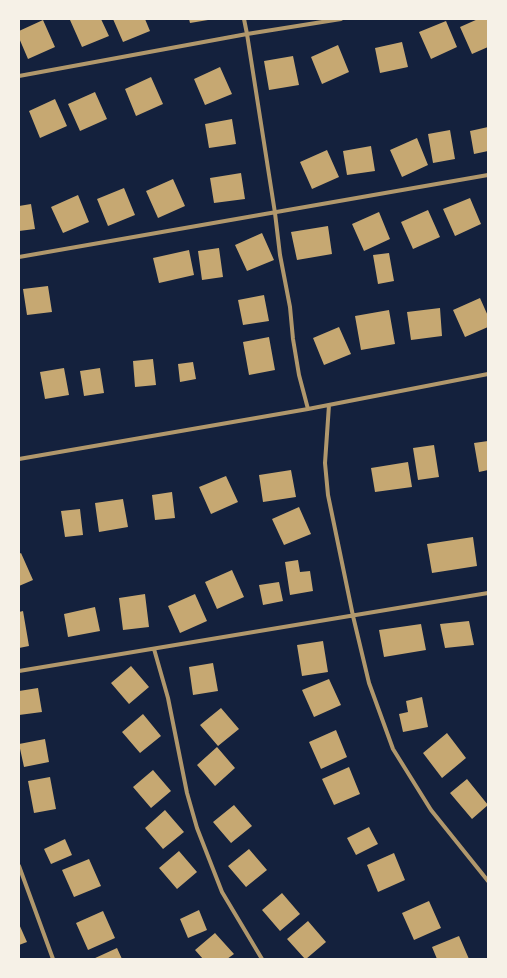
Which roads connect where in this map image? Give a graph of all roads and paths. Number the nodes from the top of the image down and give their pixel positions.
1 (244, 19) edge
2 (341, 19) edge
3 (247, 34) junction
4 (19, 76) edge
5 (488, 175) edge
6 (274, 213) junction
7 (19, 257) edge
8 (488, 374) edge
9 (329, 405) junction
10 (308, 409) junction
11 (19, 459) edge
12 (488, 593) edge
13 (353, 616) junction
14 (154, 649) junction
15 (19, 671) edge
16 (19, 866) edge
17 (488, 881) edge
18 (53, 959) edge
19 (262, 959) edge

1 - 3 street
2 - 3 street
3 - 4 street
3 - 6 street
5 - 6 street
6 - 7 street
6 - 10 street
8 - 9 street
9 - 10 street
9 - 13 street
10 - 11 street
12 - 13 street
13 - 14 street
13 - 17 street
14 - 15 street
14 - 19 street
16 - 18 street

